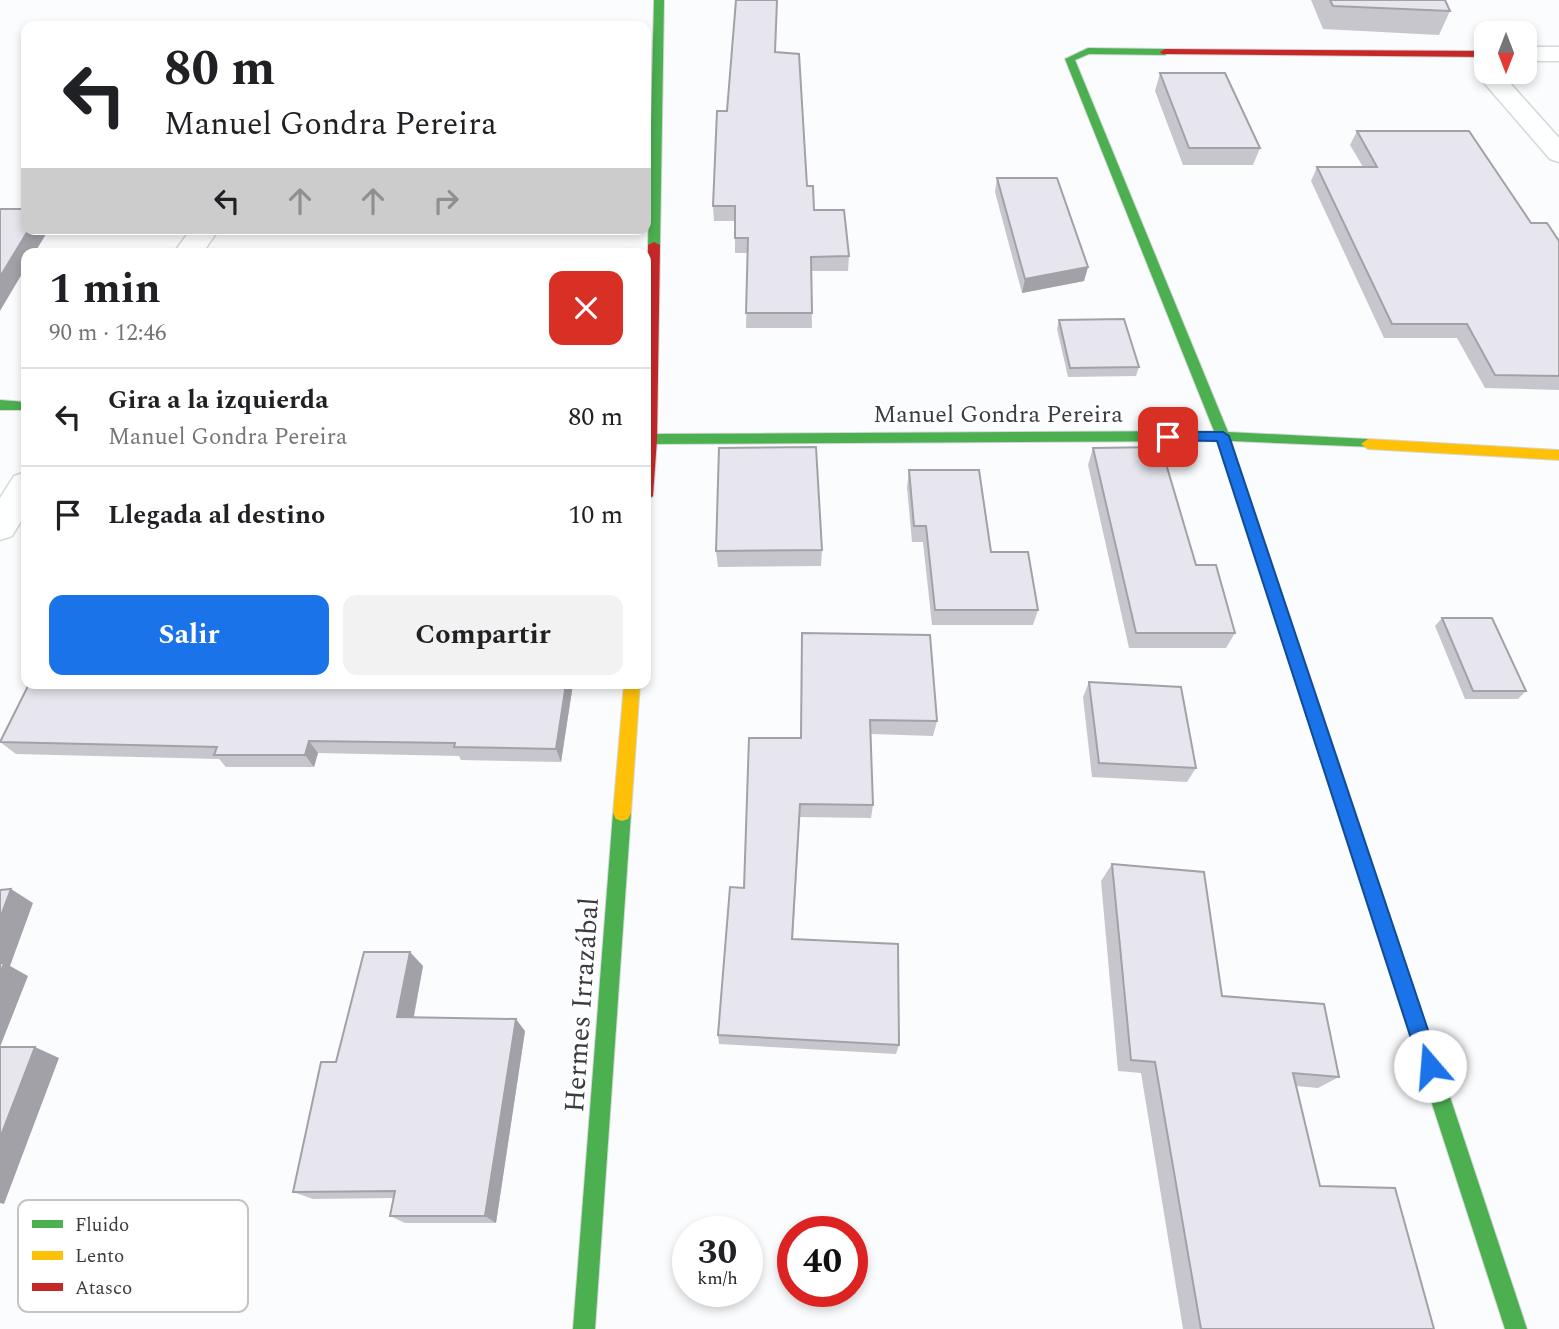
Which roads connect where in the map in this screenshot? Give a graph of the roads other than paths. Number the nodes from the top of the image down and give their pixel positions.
1 (659, 0) edge
2 (1537, 54) edge
3 (1559, 54) edge
4 (1474, 62) edge
5 (1501, 84) edge
6 (1559, 154) edge
7 (651, 319) edge
8 (0, 405) edge
9 (21, 406) edge
10 (1223, 436) junction
11 (651, 439) edge
12 (1559, 455) edge
13 (21, 493) edge
14 (0, 527) edge
15 (632, 689) edge
16 (584, 1329) edge
17 (1516, 1329) edge

1 - 7 street
2 - 3 street
4 - 10 street
5 - 6 street
8 - 9 street
10 - 11 street, Manuel Gondra Pereira
10 - 12 street, Manuel Gondra Pereira
10 - 17 street
13 - 14 street
15 - 16 street, Hermes Irrazábal

